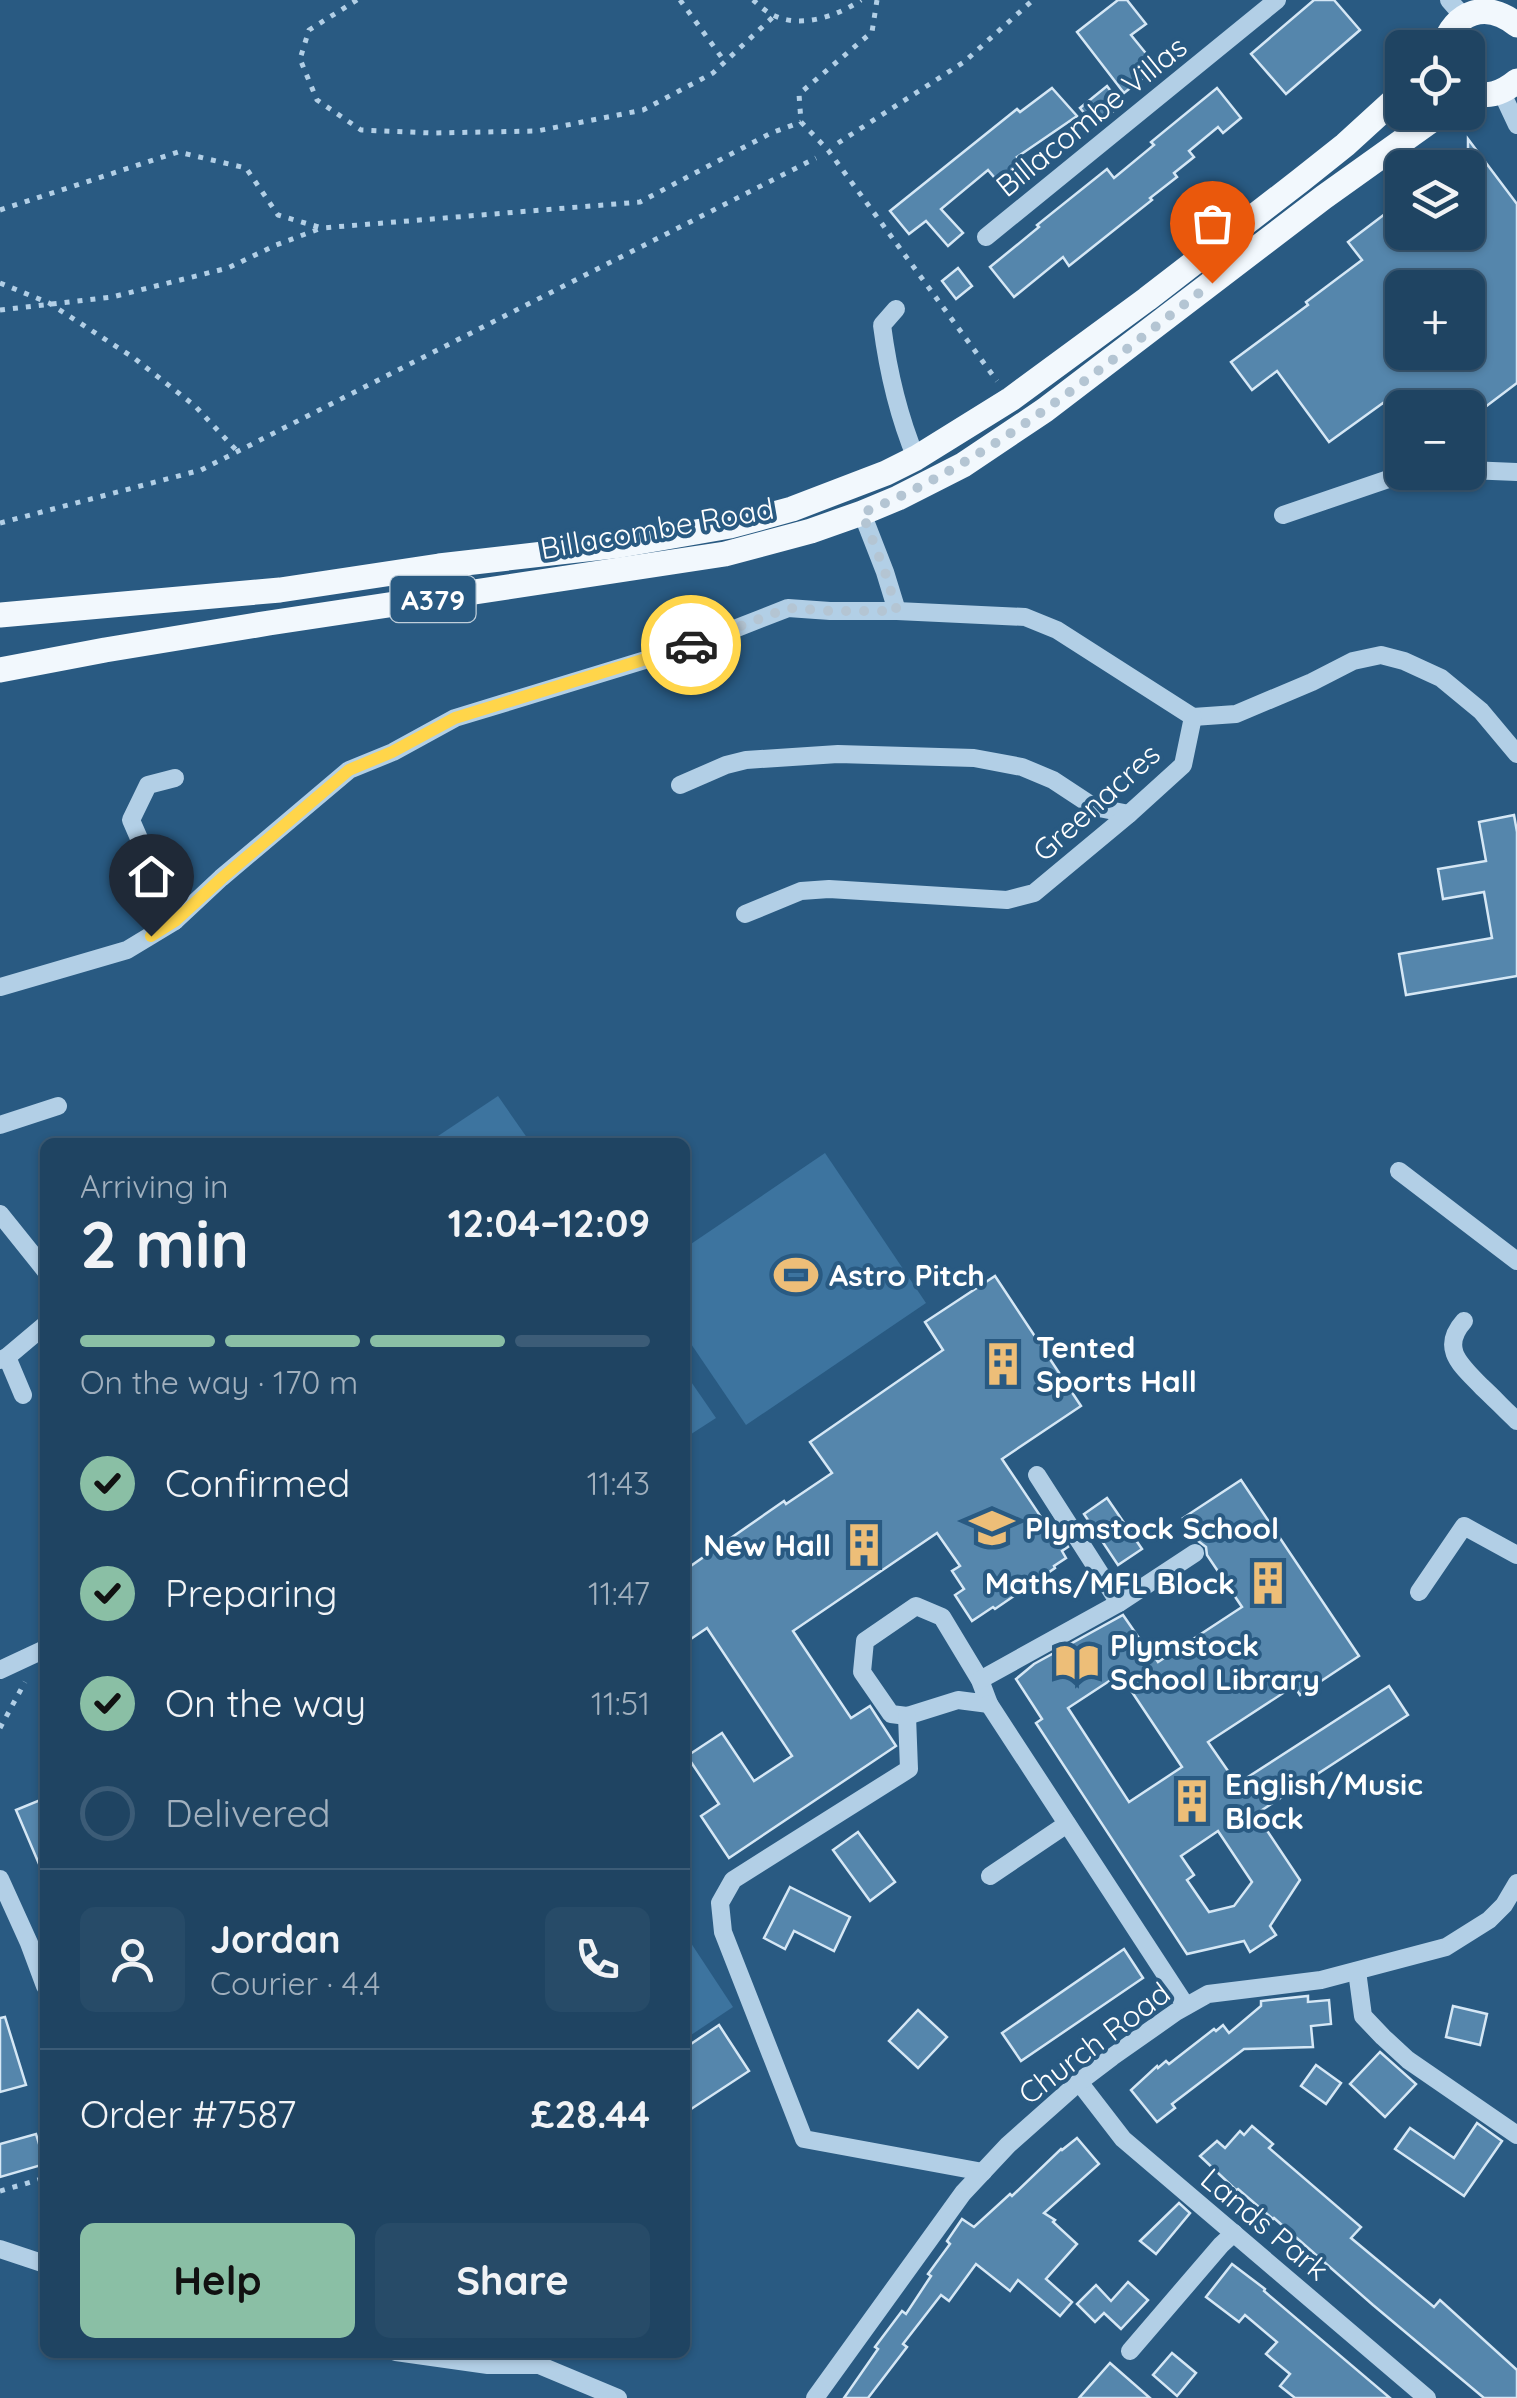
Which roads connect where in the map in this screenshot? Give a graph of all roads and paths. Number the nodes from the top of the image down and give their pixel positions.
1 (358, 0) edge
2 (680, 0) edge
3 (752, 0) edge
4 (860, 0) edge
5 (878, 0) edge
6 (1033, 0) edge
7 (1277, 0) edge
8 (1456, 8) edge
9 (1513, 15) edge
10 (774, 16) junction
11 (726, 62) junction
12 (1510, 87) edge
13 (1485, 95) edge
14 (1385, 109) edge
15 (801, 122) junction
16 (1517, 125) edge
17 (1417, 130) edge
18 (838, 143) dead end
19 (816, 158) dead end
20 (0, 210) edge
21 (322, 228) junction
22 (986, 236) dead end
23 (0, 283) edge
24 (49, 303) junction
25 (896, 309) dead end
26 (0, 310) edge
27 (1011, 399) junction
28 (238, 452) junction
29 (916, 458) junction
30 (1485, 471) edge
31 (1517, 472) edge
32 (1385, 480) edge
33 (862, 513) junction
34 (1283, 514) dead end
35 (0, 523) edge
36 (897, 611) junction
37 (0, 615) edge
38 (0, 670) edge
39 (1192, 717) junction
40 (1517, 754) edge
41 (175, 778) dead end
42 (680, 786) dead end
43 (1129, 814) junction
44 (745, 914) dead end
45 (175, 921) junction
46 (0, 987) edge
47 (58, 1106) dead end
48 (0, 1126) edge
49 (1399, 1172) dead end
50 (0, 1214) edge
51 (1517, 1260) edge
52 (40, 1264) edge
53 (1464, 1321) dead end
54 (40, 1329) edge
55 (3, 1359) edge
56 (24, 1395) dead end
57 (1517, 1420) edge
58 (1036, 1475) dead end
59 (1196, 1553) dead end
60 (1517, 1555) edge
61 (1419, 1592) dead end
62 (1120, 1603) junction
63 (40, 1651) edge
64 (40, 1656) edge
65 (0, 1670) edge
66 (980, 1680) junction
67 (989, 1704) junction
68 (907, 1716) junction
69 (0, 1728) edge
70 (1067, 1824) junction
71 (990, 1876) dead end
72 (0, 1879) edge
73 (1517, 1883) edge
74 (1511, 1907) edge
75 (1356, 1971) junction
76 (40, 1973) edge
77 (1186, 2006) junction
78 (1079, 2082) junction
79 (1517, 2135) edge
80 (983, 2172) junction
81 (40, 2179) edge
82 (0, 2191) edge
83 (1234, 2233) junction
84 (0, 2248) edge
85 (40, 2262) edge
86 (1130, 2351) dead end
87 (438, 2358) edge
88 (618, 2398) edge
89 (815, 2398) edge
90 (1427, 2398) edge

1 - 11 path
2 - 11 path
3 - 10 path
4 - 10 path
5 - 15 path
6 - 18 path
7 - 22 street, Billacombe Villas
8 - 9 main road
10 - 11 path
12 - 13 main road
12 - 16 street
14 - 27 main road, Billacombe Road / A379
15 - 21 path
15 - 27 path
17 - 33 main road, Billacombe Road / A379
19 - 28 path
20 - 21 path
21 - 24 path
23 - 24 path
24 - 26 path
24 - 28 path
25 - 29 street
27 - 29 main road, Billacombe Road / A379
28 - 35 path
29 - 37 main road, Billacombe Road / A379
30 - 31 street
32 - 34 street
33 - 36 street
33 - 38 main road, Billacombe Road / A379
36 - 39 street, Greenacres
36 - 45 street, Greenacres
39 - 40 street
39 - 43 street, Greenacres
41 - 45 street
42 - 43 street
43 - 44 street, Greenacres
45 - 46 street, Greenacres
47 - 48 street
49 - 51 street
50 - 52 street
53 - 57 street
54 - 55 street
55 - 56 street
58 - 62 street
59 - 62 street
60 - 61 street
62 - 66 street
63 - 65 street
64 - 69 path
66 - 67 street
66 - 68 street
67 - 68 street
67 - 70 street
68 - 80 street
70 - 71 street
70 - 77 street
72 - 76 street
73 - 74 street
74 - 75 street, Church Road
75 - 77 street, Church Road
75 - 79 street
77 - 78 street, Church Road
78 - 80 street, Church Road
78 - 83 street, Lands Park
80 - 89 street, Church Road
81 - 82 path
83 - 86 street
83 - 90 street, Lands Park
84 - 85 street
87 - 88 street

